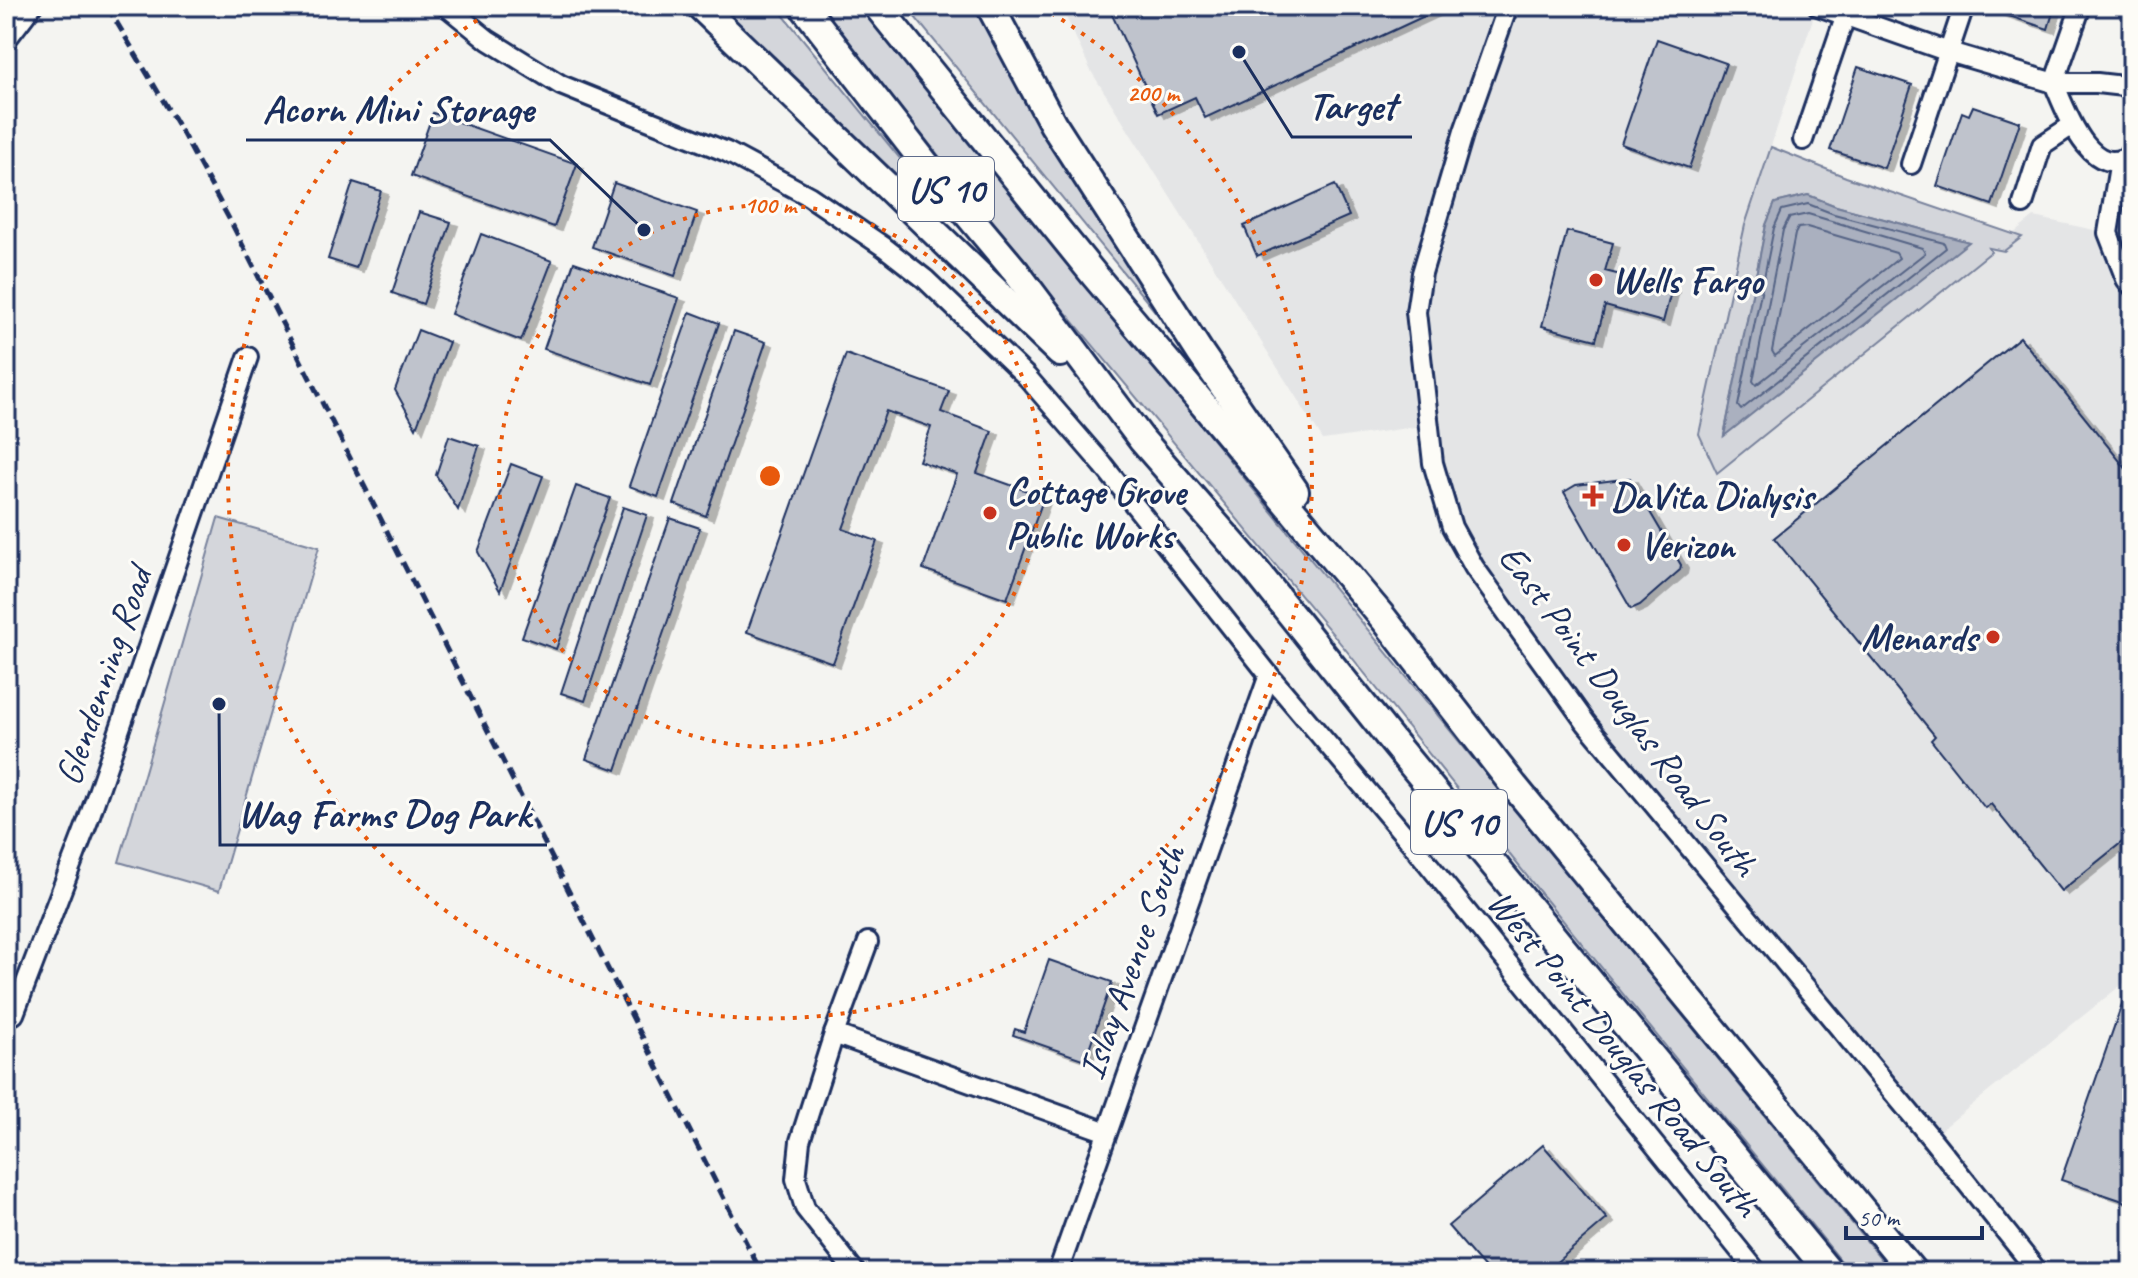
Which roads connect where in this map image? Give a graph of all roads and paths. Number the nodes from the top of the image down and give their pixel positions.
1 (32, 6) edge
2 (446, 6) edge
3 (700, 6) edge
4 (803, 6) edge
5 (877, 6) edge
6 (990, 6) edge
7 (1508, 6) edge
8 (1818, 6) edge
9 (1964, 6) edge
10 (2081, 6) edge
11 (1845, 17) junction
12 (6, 40) edge
13 (1949, 52) junction
14 (2054, 83) junction
15 (2132, 87) edge
16 (2071, 126) junction
17 (1803, 140) dead end
18 (2126, 157) edge
19 (1911, 164) dead end
20 (2023, 204) dead end
21 (2132, 287) edge
22 (248, 357) dead end
23 (1091, 372) junction
24 (1384, 619) junction
25 (1269, 675) junction
26 (868, 942) dead end
27 (10, 1013) edge
28 (834, 1034) junction
29 (1107, 1132) junction
30 (855, 1272) edge
31 (1058, 1272) edge
32 (1757, 1272) edge
33 (1829, 1272) edge
34 (1913, 1272) edge
35 (2038, 1272) edge

1 - 12 street
2 - 25 street, West Point Douglas Road South
3 - 23 highway
4 - 23 highway, US 10
5 - 24 highway, US 10
6 - 24 highway
7 - 35 street, East Point Douglas Road South
8 - 11 street
9 - 13 street
10 - 14 street
11 - 13 street
11 - 17 street
13 - 14 street
13 - 19 street
14 - 15 street
14 - 16 street
16 - 18 street
16 - 20 street
18 - 21 street
22 - 27 street, Glendenning Road
23 - 33 highway, US 10
24 - 34 highway, US 10
25 - 29 street, Islay Avenue South
25 - 32 street, West Point Douglas Road South
26 - 28 street
28 - 29 street
28 - 30 street
29 - 31 street, Islay Avenue South

